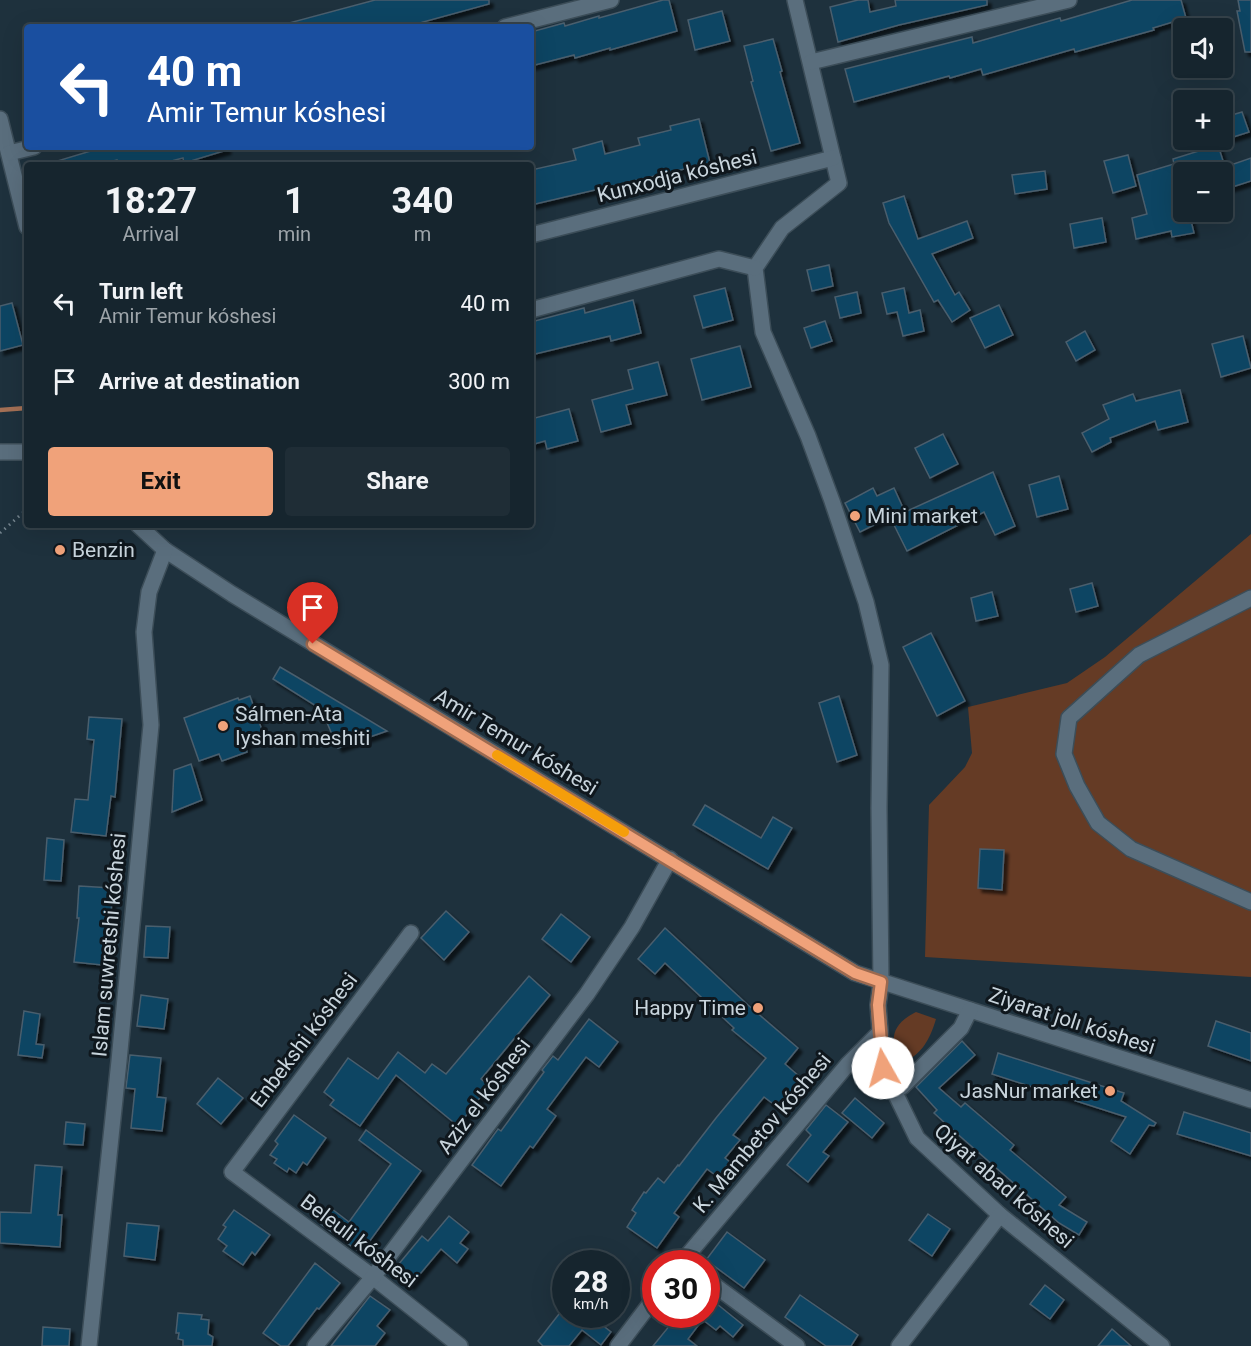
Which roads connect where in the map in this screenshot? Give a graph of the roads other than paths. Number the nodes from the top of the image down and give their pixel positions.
1 (611, 0) edge
2 (795, 0) edge
3 (1069, 0) edge
4 (517, 24) edge
5 (811, 62) junction
6 (0, 119) edge
7 (24, 149) edge
8 (9, 153) junction
9 (833, 158) junction
10 (24, 215) edge
11 (534, 234) edge
12 (755, 268) junction
13 (534, 309) edge
14 (0, 452) edge
15 (24, 452) edge
16 (141, 528) edge
17 (165, 550) junction
18 (1251, 598) edge
19 (670, 860) junction
20 (1251, 902) edge
21 (411, 933) dead end
22 (881, 982) junction
23 (970, 1010) junction
24 (879, 1033) junction
25 (902, 1087) dead end
26 (1251, 1100) edge
27 (232, 1172) joint
28 (1000, 1215) junction
29 (693, 1250) edge
30 (373, 1277) junction
31 (720, 1289) edge
32 (642, 1314) edge
33 (89, 1346) edge
34 (315, 1346) edge
35 (460, 1346) edge
36 (618, 1346) edge
37 (797, 1346) edge
38 (899, 1346) edge
39 (1162, 1346) edge

1 - 4 street
2 - 5 street
3 - 5 street
5 - 9 street
6 - 8 street
7 - 8 street
8 - 10 street
9 - 11 street, Kunxodja kóshesi
9 - 12 street
12 - 13 street
12 - 22 street, Qiyat abad kóshesi
14 - 15 street
16 - 17 street, Amir Temur kóshesi
17 - 19 street, Amir Temur kóshesi
17 - 33 street, Islam suwretshi kóshesi
18 - 20 street
19 - 22 street, Amir Temur kóshesi
19 - 30 street, Aziz el kóshesi
21 - 27 street, Enbekshi kóshesi
22 - 23 street, Ziyarat jolı kóshesi
22 - 24 street, Qiyat abad kóshesi
23 - 25 street
23 - 26 street, Ziyarat jolı kóshesi
24 - 28 street, Qiyat abad kóshesi
24 - 29 street, K. Mambetov kóshesi
27 - 30 street, Beleuli kóshesi
28 - 38 street
28 - 39 street, Qiyat abad kóshesi
30 - 34 street, Aziz el kóshesi
30 - 35 street, Beleuli kóshesi
31 - 37 street
32 - 36 street

